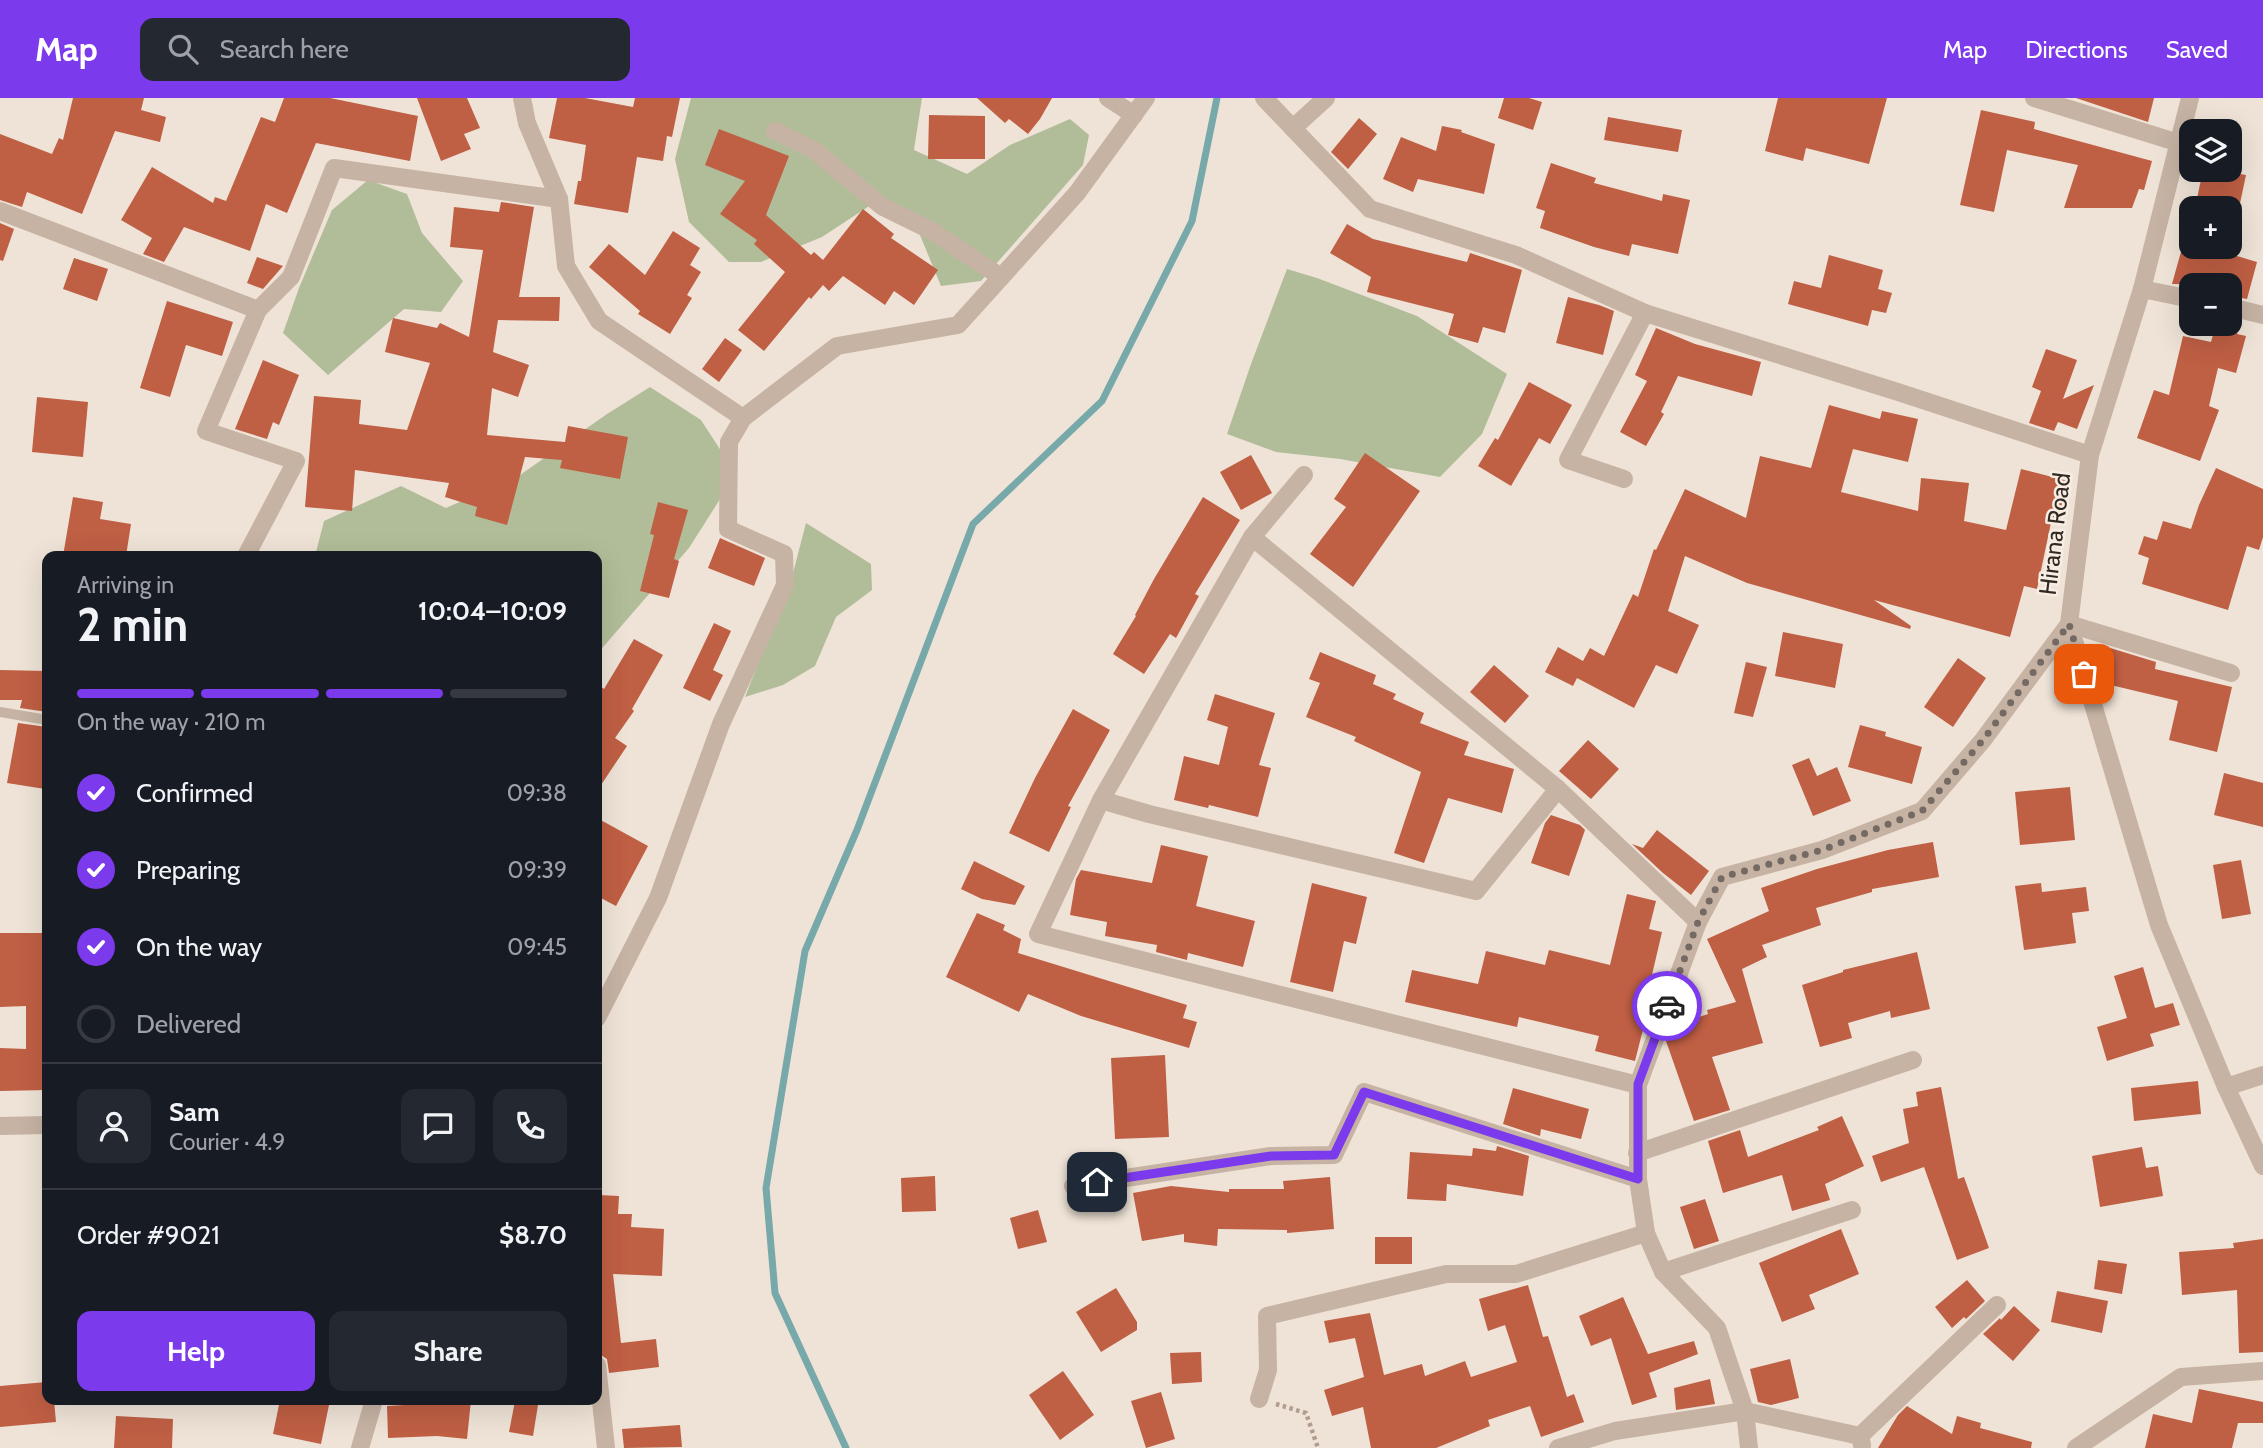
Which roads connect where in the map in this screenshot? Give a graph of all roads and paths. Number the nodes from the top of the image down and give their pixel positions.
1 (523, 98) edge
2 (1108, 98) edge
3 (1146, 98) edge
4 (1264, 98) edge
5 (1326, 98) edge
6 (2034, 98) edge
7 (2190, 98) edge
8 (1134, 115) junction
9 (2185, 119) edge
10 (1293, 128) junction
11 (775, 131) dead end
12 (2179, 143) joint
13 (559, 199) junction
14 (0, 211) edge
15 (1001, 276) junction
16 (2143, 289) junction
17 (2179, 296) edge
18 (258, 310) junction
19 (2242, 310) edge
20 (1645, 313) junction
21 (2263, 315) edge
22 (743, 418) junction
23 (2090, 455) junction
24 (1304, 475) dead end
25 (1624, 479) dead end
26 (1252, 537) junction
27 (249, 551) edge
28 (2069, 624) junction
29 (2231, 673) dead end
30 (0, 712) edge
31 (42, 719) edge
32 (1558, 789) junction
33 (1101, 800) junction
34 (1698, 922) junction
35 (602, 1008) edge
36 (1913, 1060) dead end
37 (2263, 1075) edge
38 (1638, 1084) junction
39 (2226, 1087) junction
40 (42, 1125) edge
41 (0, 1126) edge
42 (1637, 1153) junction
43 (2263, 1166) edge
44 (1638, 1179) junction
45 (1073, 1186) dead end
46 (1852, 1210) dead end
47 (1646, 1233) junction
48 (1663, 1272) junction
49 (1997, 1305) dead end
50 (2263, 1371) edge
51 (1259, 1399) joint
52 (373, 1405) edge
53 (601, 1405) edge
54 (1745, 1411) junction
55 (1861, 1442) edge
56 (360, 1448) edge
57 (606, 1448) edge
58 (1318, 1448) edge
59 (1558, 1448) edge
60 (1749, 1448) edge
61 (2076, 1448) edge

1 - 13 street
2 - 8 street
3 - 8 street
4 - 10 street
5 - 10 street
6 - 12 street
7 - 9 street, Hirana Road
8 - 15 street
10 - 20 street
11 - 15 street
12 - 16 street, Hirana Road
13 - 18 street
13 - 22 street
14 - 18 street
15 - 22 street
16 - 17 street
16 - 23 street, Hirana Road
18 - 27 street
19 - 21 street
20 - 23 street
20 - 25 street
22 - 35 street
23 - 28 street, Hirana Road
24 - 26 street
26 - 32 street
26 - 33 street
28 - 29 street
28 - 34 street
28 - 39 street, Hirana Road
30 - 31 lane
32 - 33 street
32 - 34 street
33 - 38 street
34 - 38 street
36 - 42 street
37 - 39 street
38 - 42 street
39 - 43 street, Hirana Road
40 - 41 street
42 - 44 street
44 - 45 street
44 - 47 street
46 - 48 street
47 - 48 street
47 - 51 street
48 - 54 street
49 - 55 street
50 - 61 street
51 - 58 path
52 - 56 street
53 - 57 street
54 - 55 street
54 - 59 street
54 - 60 street

